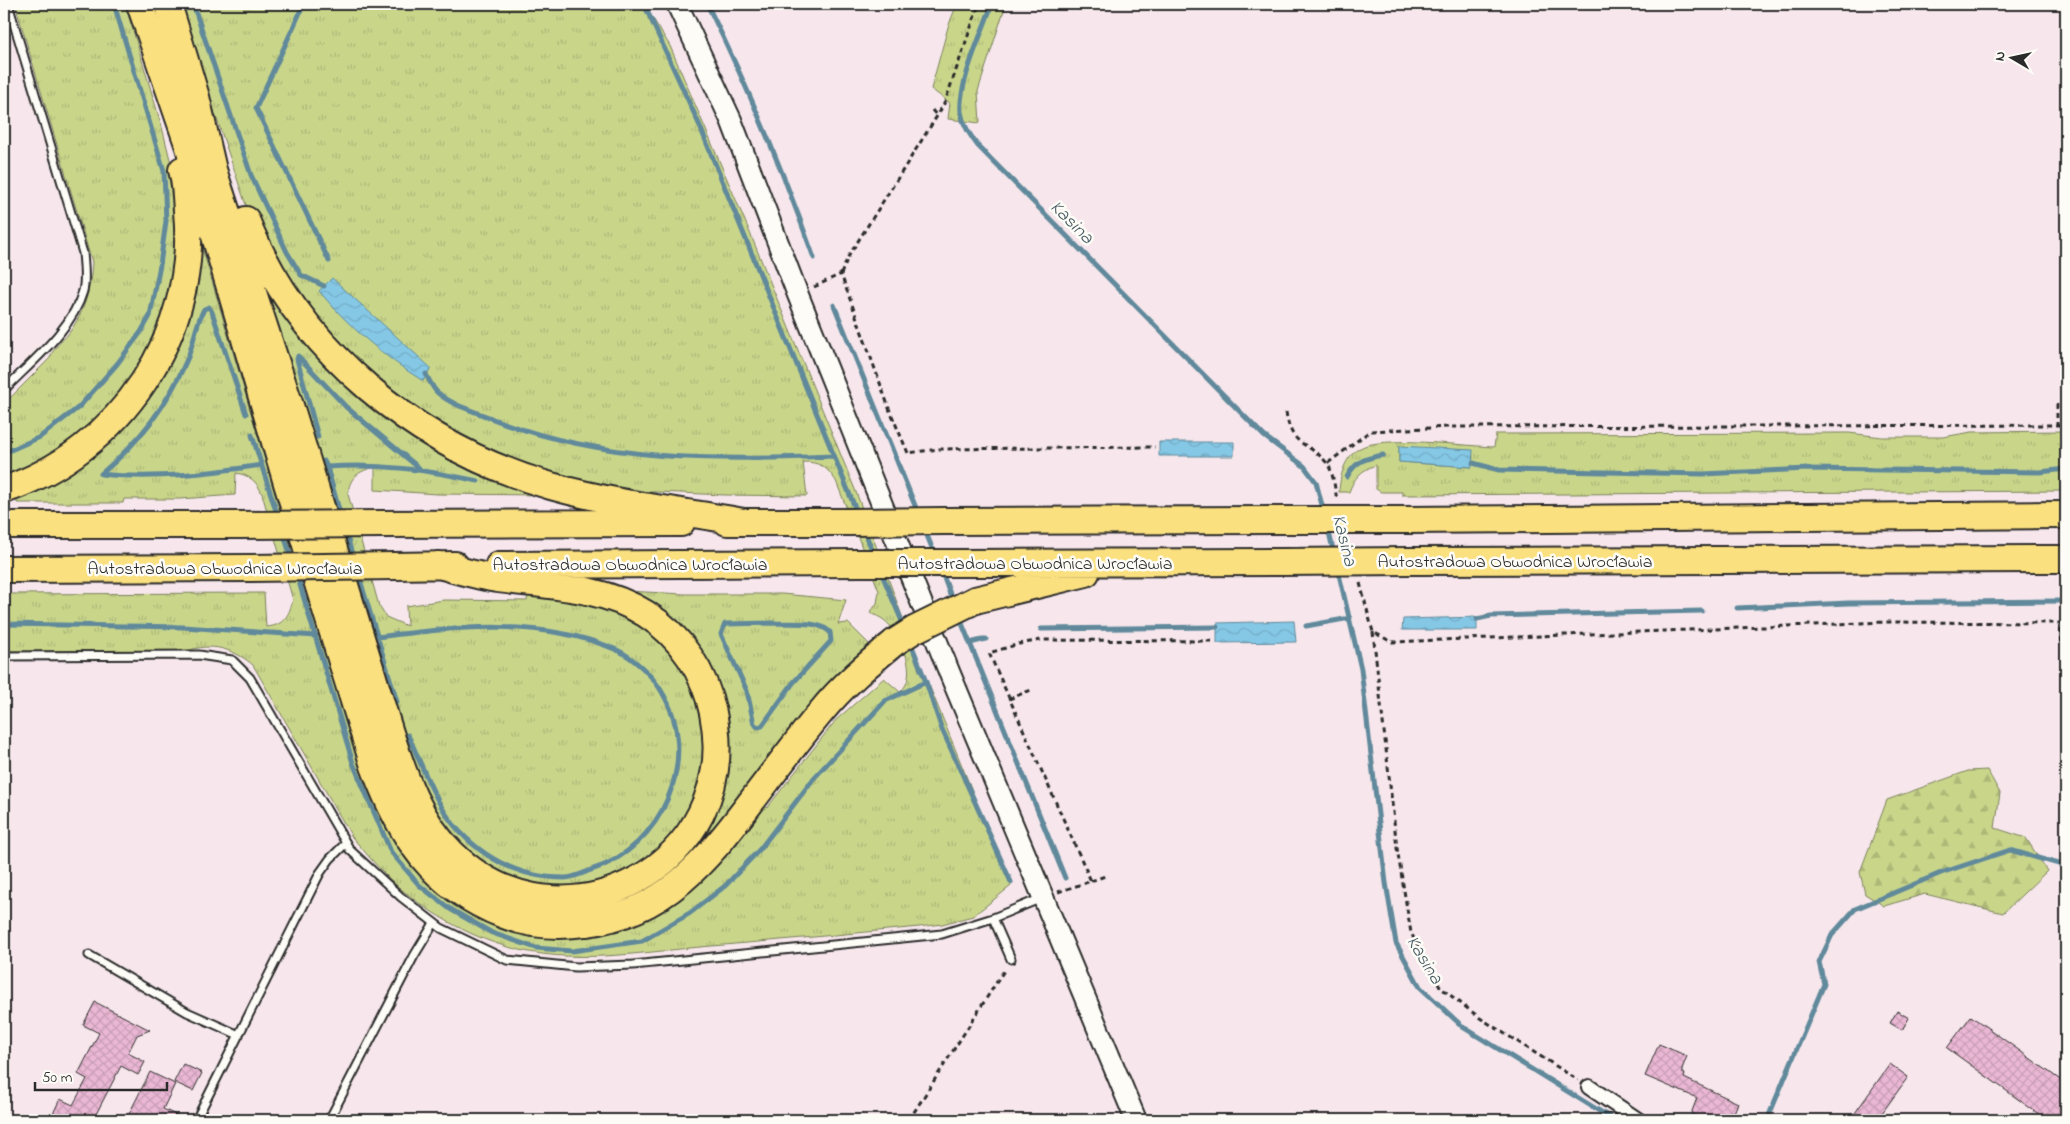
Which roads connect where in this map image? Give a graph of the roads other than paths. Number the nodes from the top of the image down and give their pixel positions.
1 (8, 4) edge
2 (168, 4) edge
3 (677, 4) edge
4 (143, 15) edge
5 (196, 97) junction
6 (4, 390) edge
7 (4, 490) edge
8 (2066, 515) edge
9 (744, 522) junction
10 (4, 525) edge
11 (2066, 559) edge
12 (1129, 563) junction
13 (438, 565) junction
14 (4, 569) edge
15 (4, 656) edge
16 (346, 843) junction
17 (1044, 897) junction
18 (993, 918) junction
19 (434, 923) junction
20 (89, 955) dead end
21 (1011, 959) road end
22 (239, 1035) junction
23 (1589, 1087) road end
24 (196, 1120) edge
25 (329, 1120) edge
26 (1136, 1120) edge
27 (1638, 1120) edge

1 - 6 lane
2 - 5 highway
3 - 17 main road
4 - 7 highway
4 - 12 highway, bridge
5 - 9 highway
5 - 13 highway
8 - 9 highway, bridge
9 - 10 highway, bridge
11 - 12 highway, Autostradowa Obwodnica Wrocławia, bridge
12 - 13 highway, Autostradowa Obwodnica Wrocławia, bridge
13 - 14 highway, Autostradowa Obwodnica Wrocławia, bridge
15 - 16 lane
16 - 19 lane
16 - 22 lane
17 - 18 lane
17 - 26 main road
18 - 19 lane
18 - 21 lane
19 - 25 lane
20 - 22 lane
22 - 24 lane
23 - 27 street

